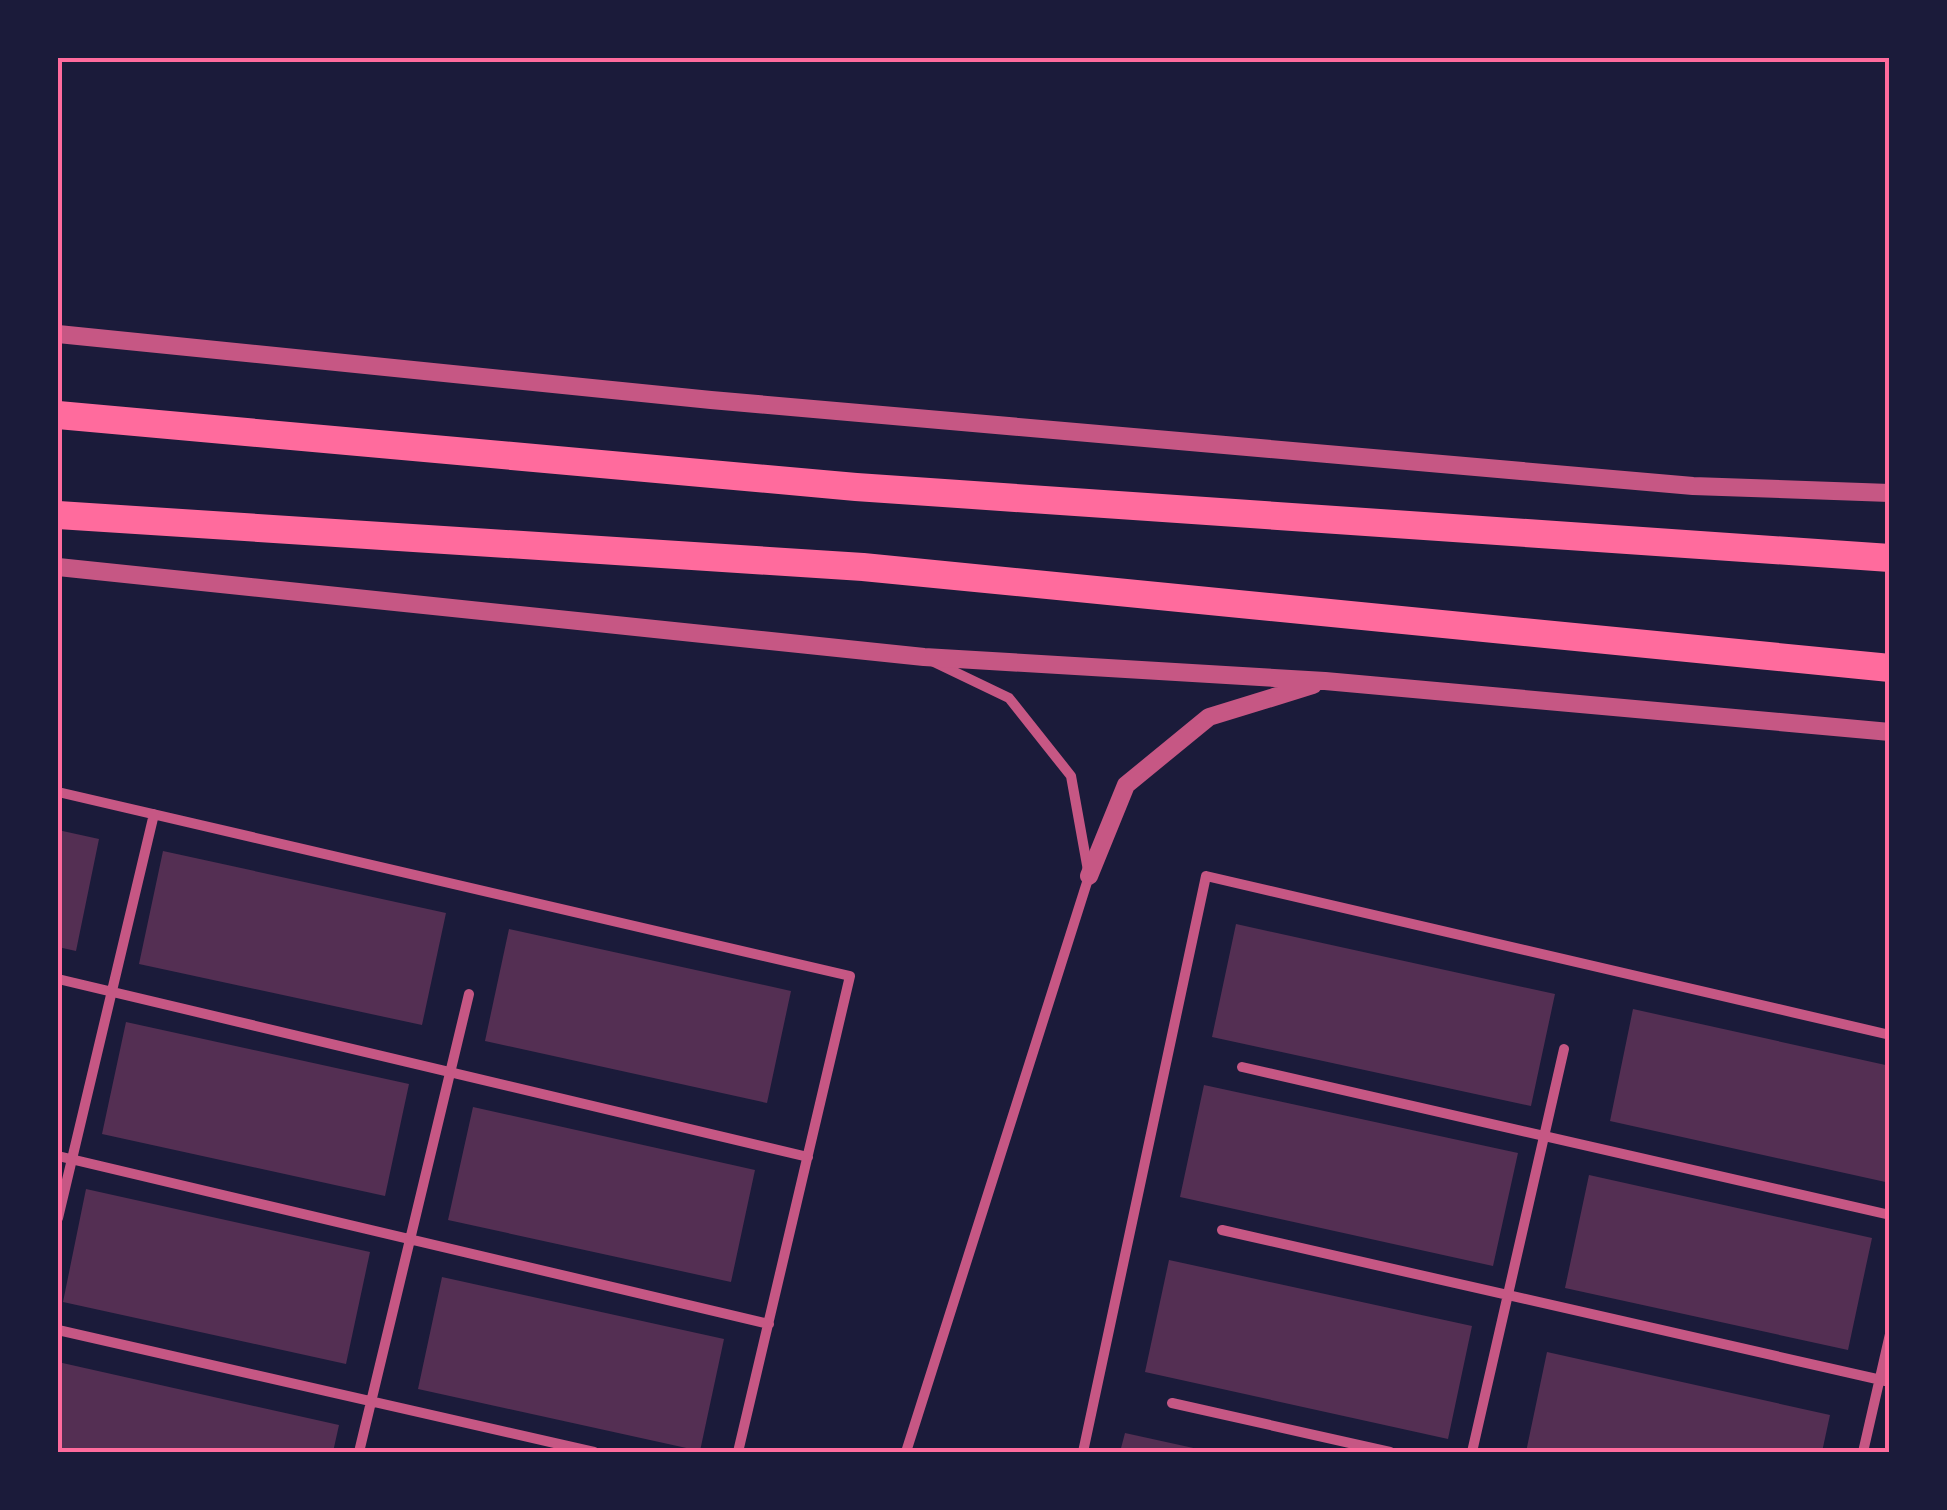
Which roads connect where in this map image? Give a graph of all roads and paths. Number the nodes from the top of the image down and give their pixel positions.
1 (58, 334) edge
2 (58, 415) edge
3 (1890, 493) edge
4 (58, 515) edge
5 (1890, 558) edge
6 (58, 567) edge
7 (924, 657) junction
8 (1890, 668) edge
9 (1325, 682) junction
10 (1890, 732) edge
11 (58, 792) edge
12 (154, 814) junction
13 (1089, 876) junction
14 (58, 979) edge
15 (112, 992) junction
16 (469, 994) dead end
17 (1890, 1034) edge
18 (1564, 1049) dead end
19 (1242, 1067) dead end
20 (452, 1073) junction
21 (1544, 1136) junction
22 (58, 1156) edge
23 (808, 1157) junction
24 (72, 1160) junction
25 (1890, 1216) edge
26 (58, 1218) edge
27 (1222, 1230) dead end
28 (410, 1239) junction
29 (1508, 1295) junction
30 (769, 1324) junction
31 (58, 1330) edge
32 (1890, 1334) edge
33 (1884, 1381) edge
34 (371, 1402) junction
35 (1172, 1403) dead end
36 (359, 1452) edge
37 (594, 1452) edge
38 (738, 1452) edge
39 (906, 1452) edge
40 (1083, 1452) edge
41 (1390, 1452) edge
42 (1472, 1452) edge
43 (1863, 1452) edge

1 - 3 street
2 - 5 highway
4 - 8 highway
6 - 7 street
7 - 9 street
7 - 13 street
9 - 10 street
9 - 13 street
11 - 12 street
12 - 15 street
12 - 23 street
13 - 39 street
14 - 15 street
15 - 20 street
15 - 24 street
16 - 20 street
17 - 40 street
18 - 21 street
19 - 21 street
20 - 23 street
20 - 28 street
21 - 25 street
21 - 29 street
22 - 24 street
23 - 30 street
24 - 26 street
24 - 28 street
27 - 29 street
28 - 30 street
28 - 34 street
29 - 33 street
29 - 42 street
30 - 38 street
31 - 34 street
32 - 33 street
33 - 43 street
34 - 36 street
34 - 37 street
35 - 41 street

